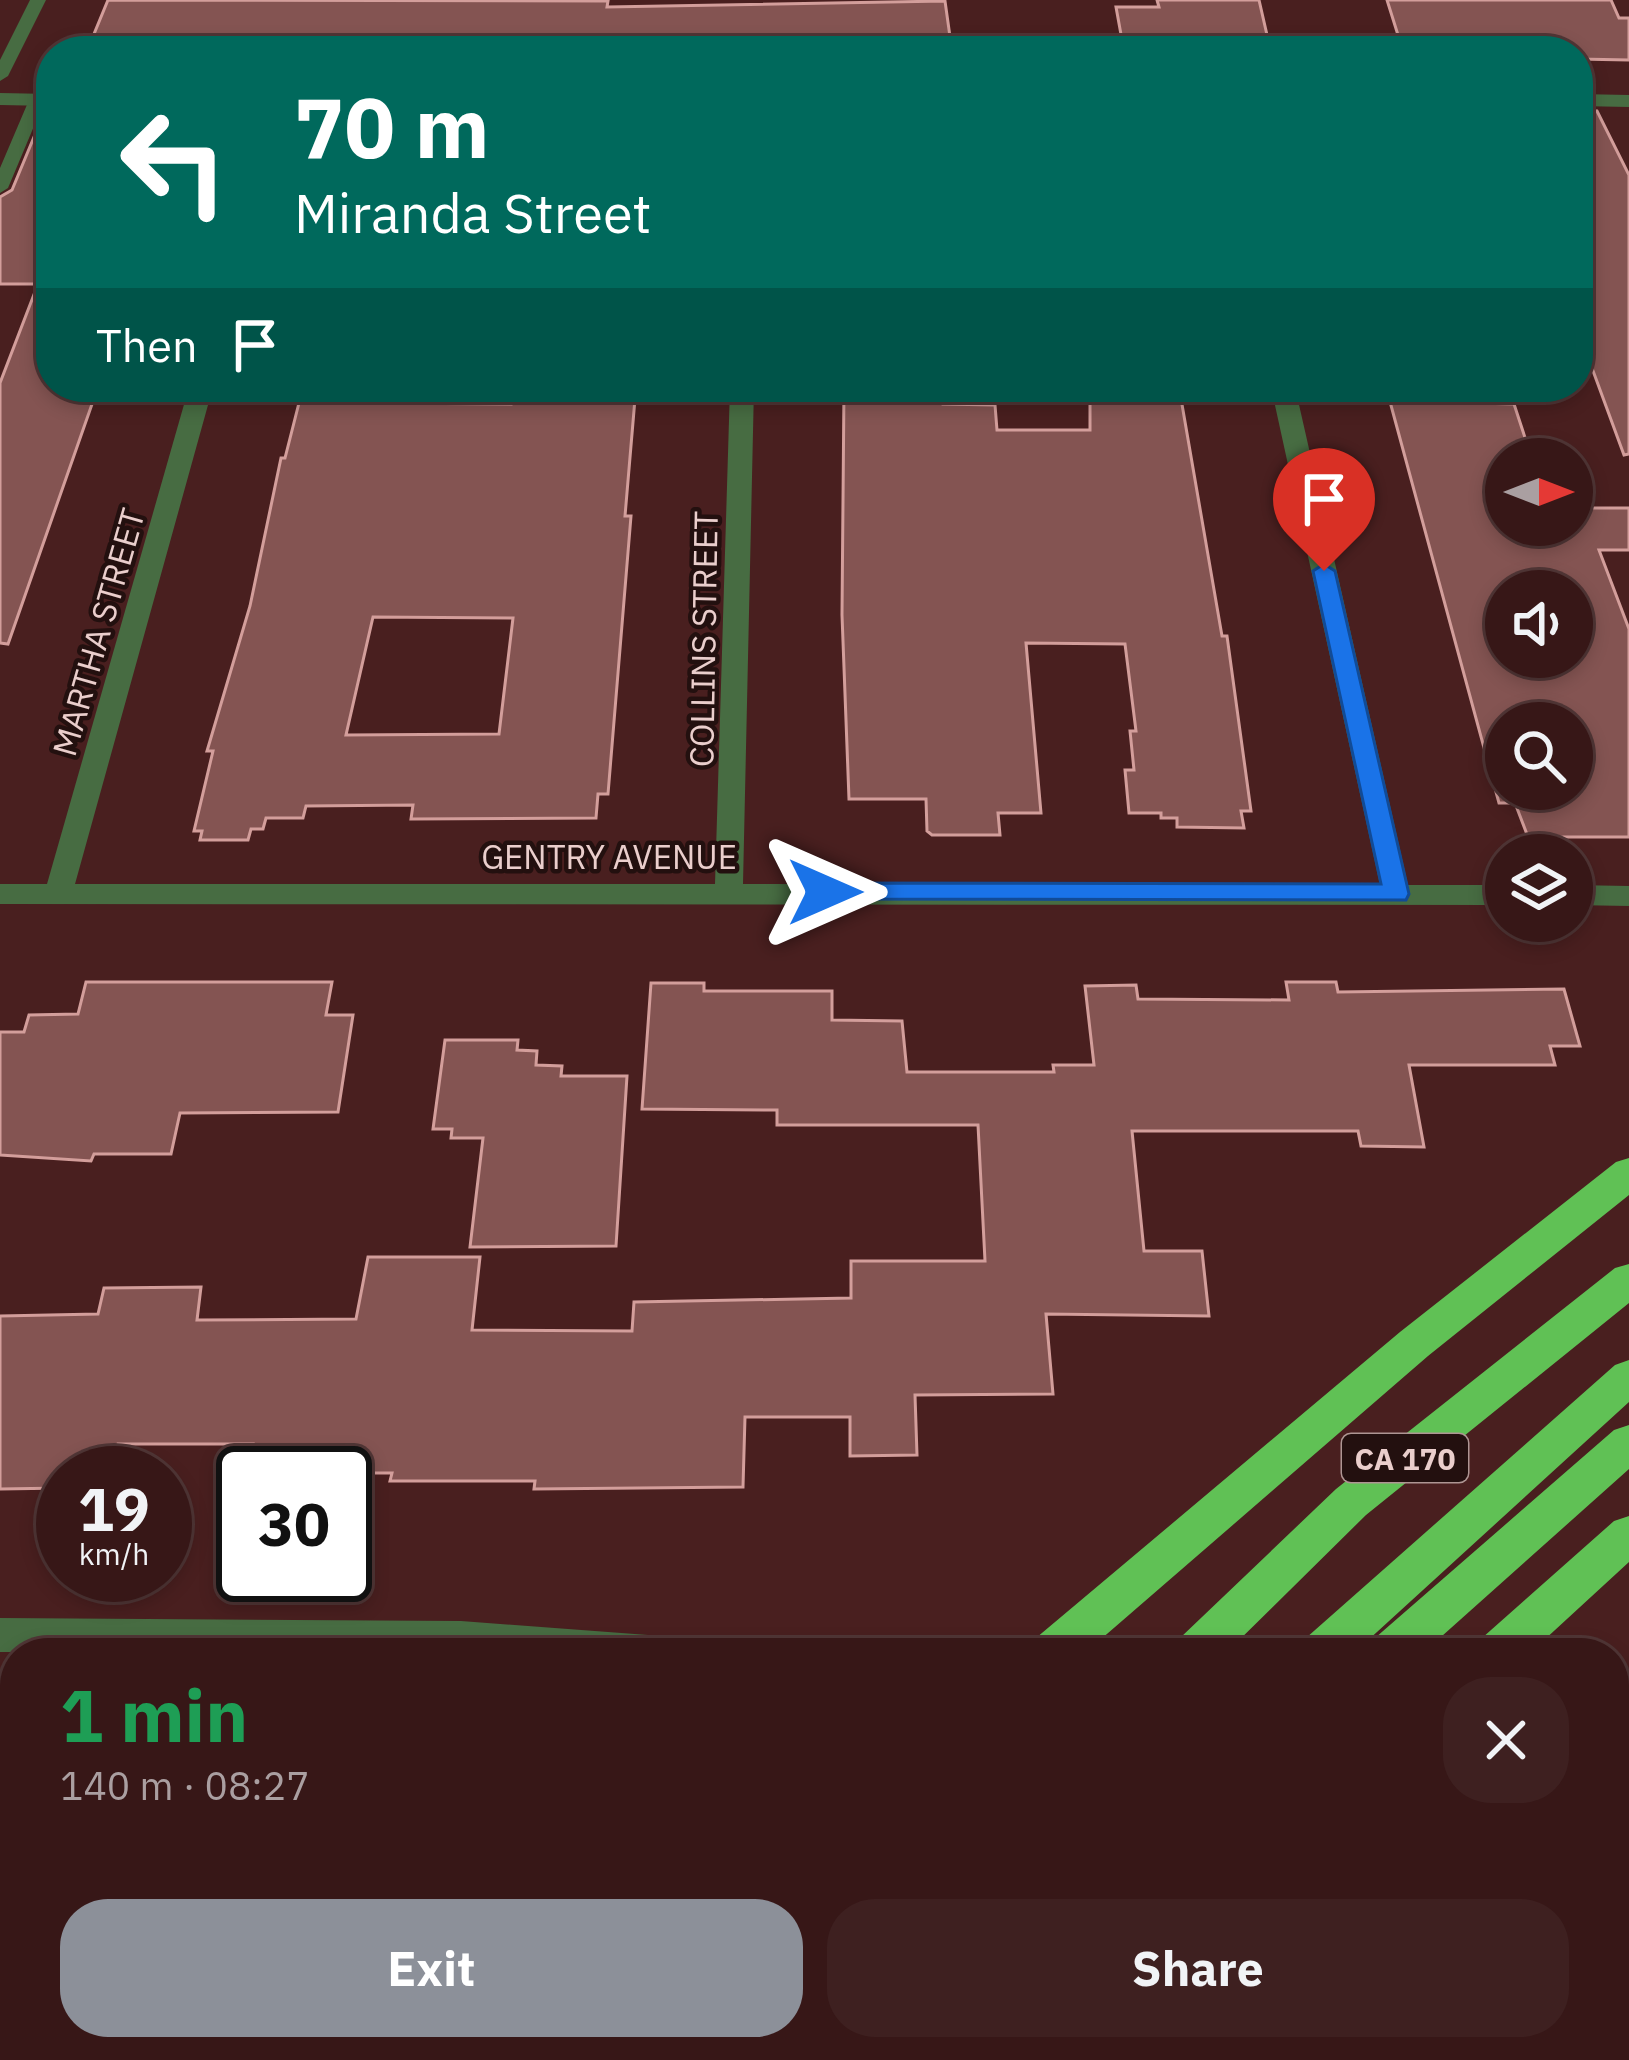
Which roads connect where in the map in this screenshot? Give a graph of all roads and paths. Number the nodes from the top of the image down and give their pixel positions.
1 (38, 0) edge
2 (0, 76) edge
3 (0, 100) edge
4 (36, 100) edge
5 (1593, 100) edge
6 (1629, 101) edge
7 (36, 116) edge
8 (0, 188) edge
9 (197, 402) edge
10 (742, 402) edge
11 (1286, 402) edge
12 (730, 892) junction
13 (1396, 894) junction
14 (0, 895) edge
15 (58, 895) junction
16 (1485, 895) edge
17 (1593, 895) edge
18 (1629, 896) edge
19 (1629, 1173) edge
20 (1629, 1280) edge
21 (1629, 1377) edge
22 (1629, 1443) edge
23 (1629, 1535) edge
24 (0, 1635) edge
25 (346, 1638) edge
26 (1070, 1638) edge
27 (1211, 1638) edge
28 (1339, 1638) edge
29 (1408, 1638) edge
30 (1515, 1638) edge

1 - 2 lane
3 - 4 street
5 - 6 street
7 - 8 lane
9 - 15 street, MARTHA STREET
10 - 12 street, COLLINS STREET
11 - 13 street
12 - 13 street, GENTRY AVENUE
12 - 15 street, GENTRY AVENUE
13 - 16 street, GENTRY AVENUE
14 - 15 street, GENTRY AVENUE
17 - 18 street
19 - 26 highway
20 - 27 highway, CA 170
21 - 28 highway
22 - 29 highway
23 - 30 highway
24 - 25 street

